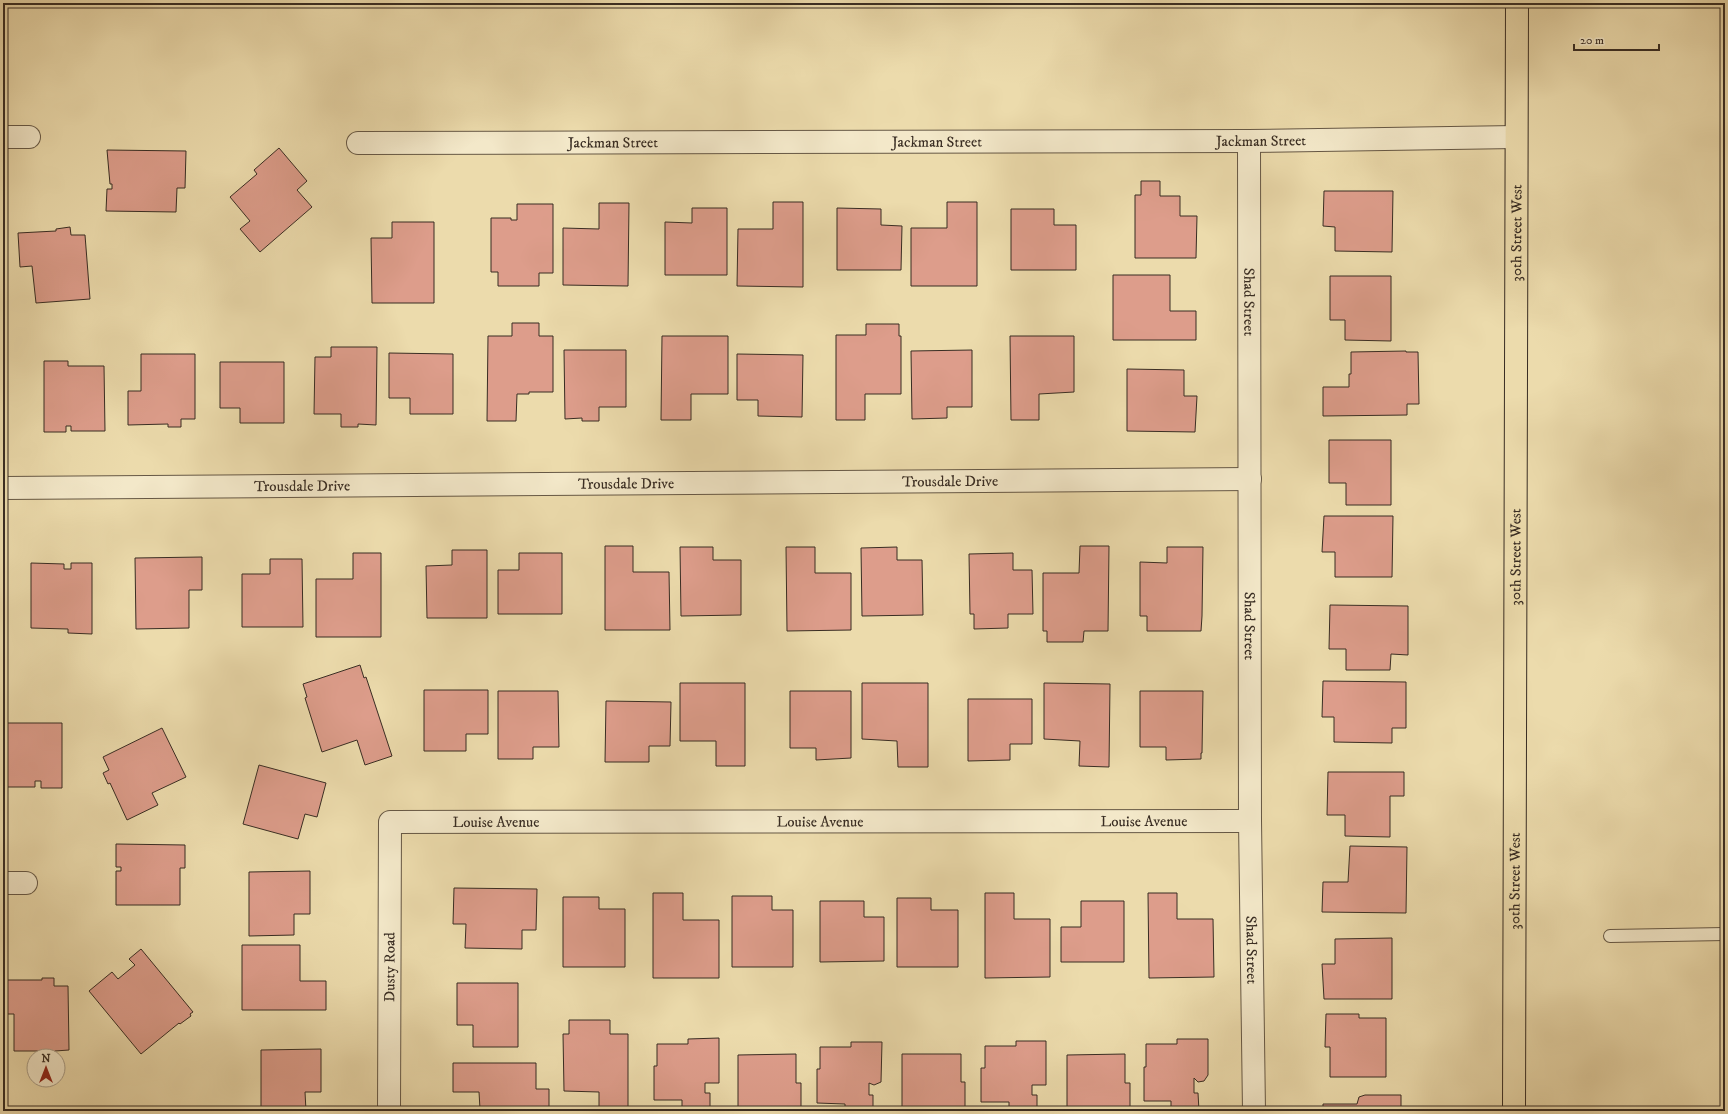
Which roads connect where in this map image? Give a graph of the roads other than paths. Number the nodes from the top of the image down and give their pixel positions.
1 (1517, 3) edge
2 (3, 137) edge
3 (28, 137) dead end
4 (1516, 137) junction
5 (1249, 141) junction
6 (358, 144) dead end
7 (1250, 479) junction
8 (3, 488) edge
9 (1250, 821) junction
10 (390, 822) joint
11 (3, 883) edge
12 (26, 883) dead end
13 (1725, 934) edge
14 (1610, 936) dead end
15 (389, 1111) edge
16 (1254, 1111) edge
17 (1514, 1111) edge

1 - 4 main road, 30th Street West
2 - 3 street
4 - 5 street, Jackman Street
4 - 17 main road, 30th Street West
5 - 6 street, Jackman Street
5 - 7 street, Shad Street
7 - 8 street, Trousdale Drive
7 - 9 street, Shad Street
9 - 10 street, Louise Avenue
9 - 16 street, Shad Street
10 - 15 street, Dusty Road
11 - 12 street
13 - 14 lane

